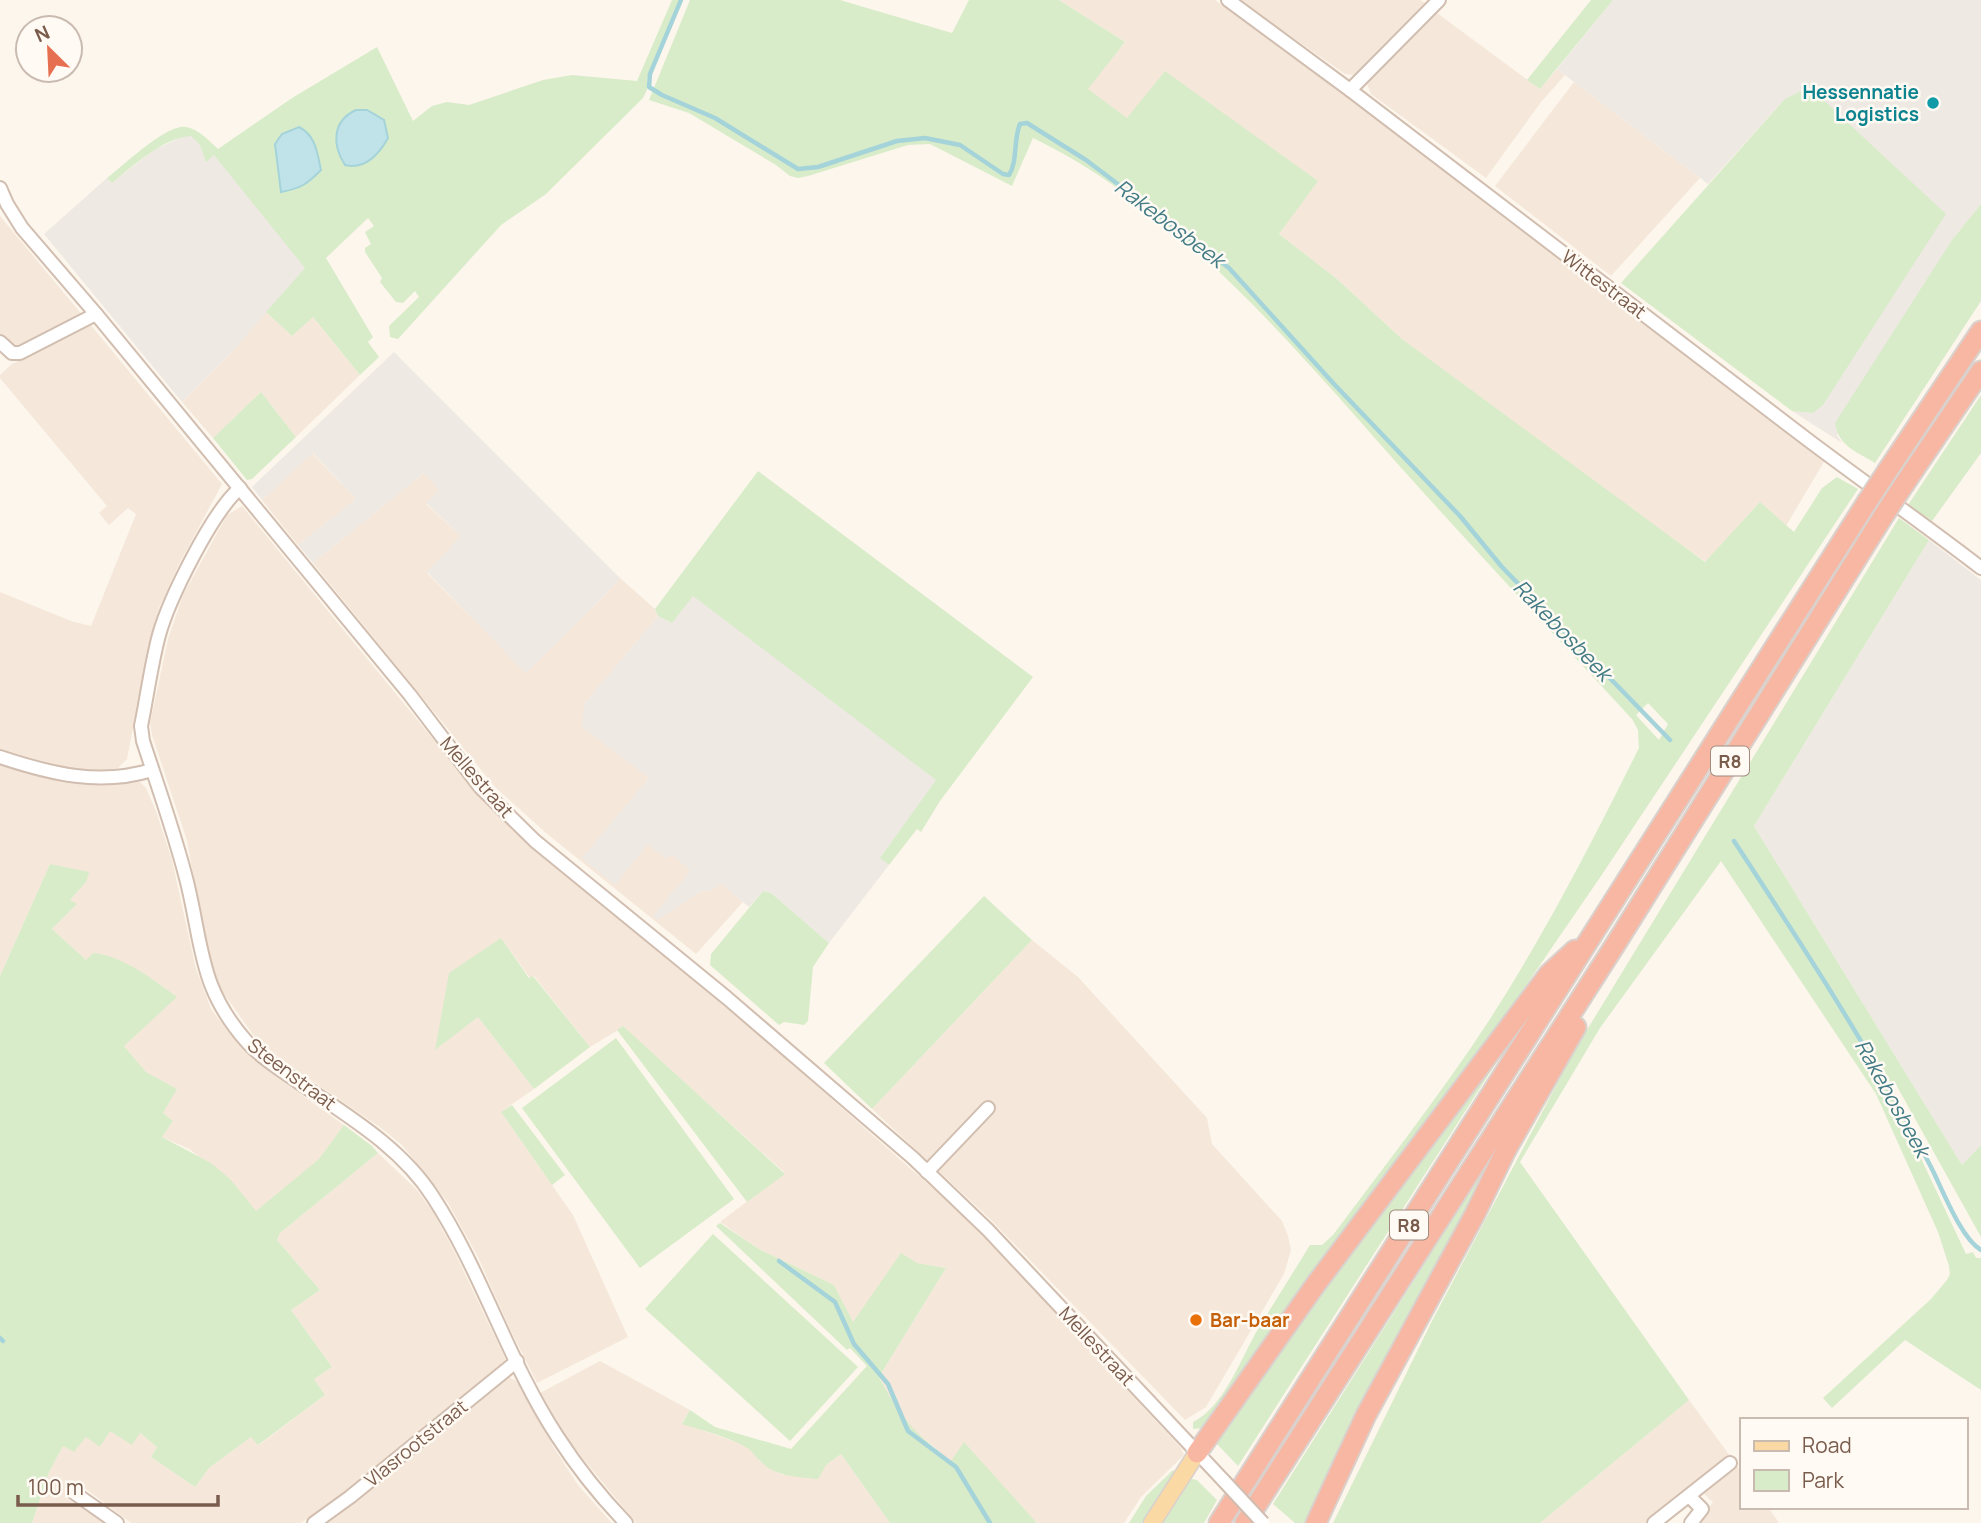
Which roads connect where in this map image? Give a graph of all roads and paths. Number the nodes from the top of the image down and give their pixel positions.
1 (1228, 0) edge
2 (1438, 0) edge
3 (1350, 90) junction
4 (0, 188) edge
5 (96, 314) junction
6 (1981, 331) edge
7 (0, 342) edge
8 (1981, 371) edge
9 (240, 488) junction
10 (1981, 568) edge
11 (0, 757) edge
12 (152, 770) junction
13 (1599, 928) junction
14 (1615, 944) junction
15 (988, 1108) dead end
16 (928, 1172) junction
17 (517, 1361) junction
18 (1197, 1453) junction
19 (1730, 1463) dead end
20 (73, 1492) dead end
21 (1689, 1496) junction
22 (117, 1523) edge
23 (314, 1523) edge
24 (626, 1523) edge
25 (1152, 1523) edge
26 (1219, 1523) edge
27 (1245, 1523) edge
28 (1263, 1523) edge
29 (1316, 1523) edge
30 (1654, 1523) edge
31 (1691, 1523) edge

1 - 3 street, Wittestraat
2 - 3 street
3 - 10 street, Wittestraat
4 - 5 street, Mellestraat
5 - 7 street
5 - 9 street, Mellestraat
6 - 13 highway, R8, bridge
8 - 14 highway, R8, bridge
9 - 12 street, Steenstraat
9 - 16 street, Mellestraat
11 - 12 street
12 - 17 street, Steenstraat
13 - 18 highway, R8
13 - 26 highway, R8
14 - 27 highway, R8
14 - 29 highway, R8
15 - 16 street
16 - 18 street, Mellestraat
17 - 23 street, Vlasrootstraat
17 - 24 street, Steenstraat
18 - 25 main road
18 - 28 street, Mellestraat, bridge
19 - 21 street
20 - 22 street
21 - 30 street
21 - 31 street

